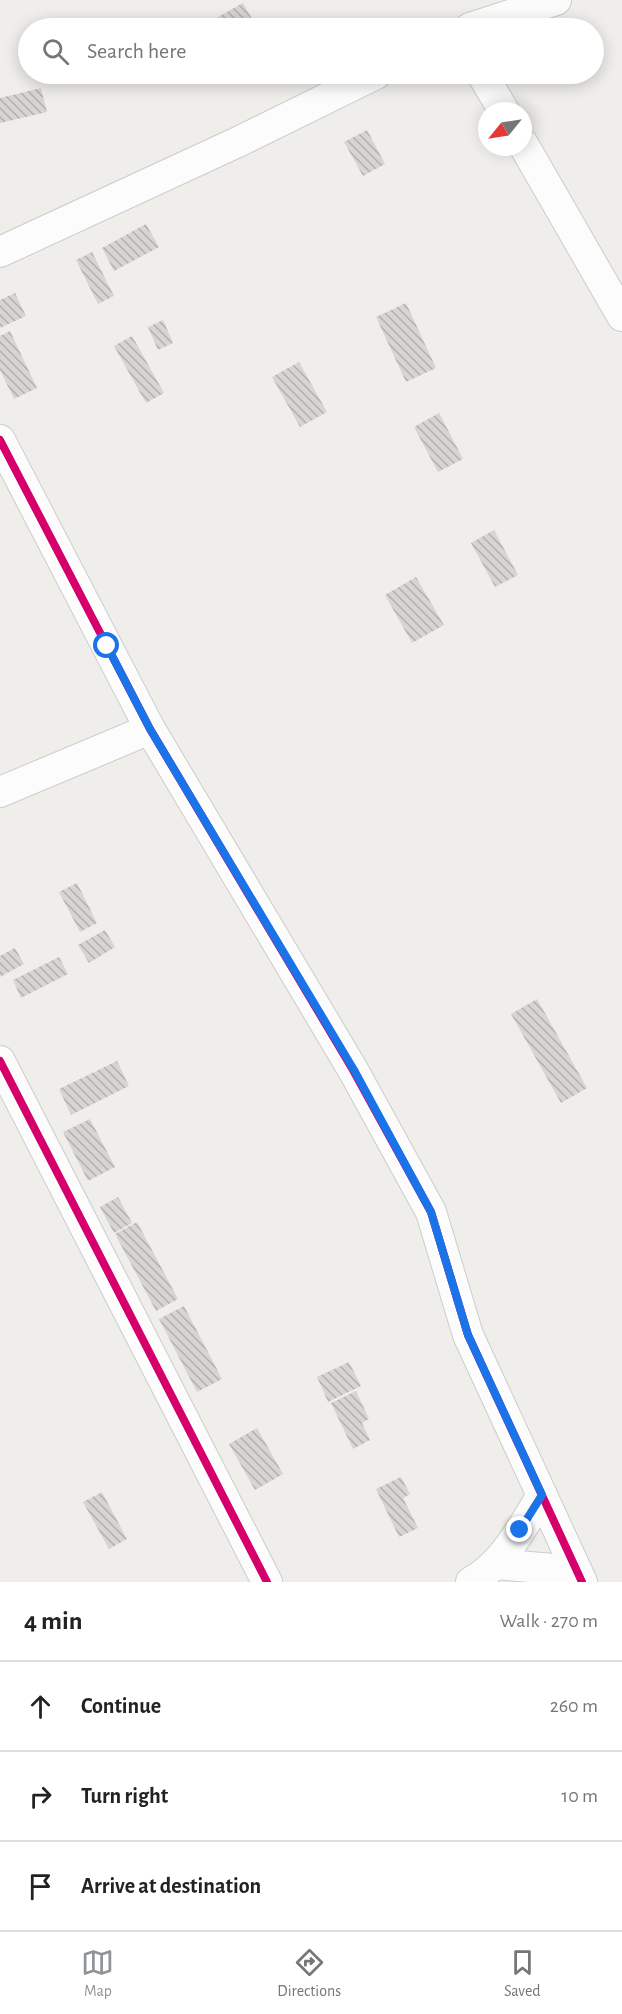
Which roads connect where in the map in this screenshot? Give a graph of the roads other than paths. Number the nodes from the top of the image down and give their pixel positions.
1 (556, 0) edge
2 (501, 18) edge
3 (356, 84) edge
4 (488, 84) edge
5 (499, 102) edge
6 (530, 156) edge
7 (0, 252) edge
8 (622, 316) edge
9 (0, 440) edge
10 (150, 729) junction
11 (0, 792) edge
12 (0, 1061) edge
13 (542, 1495) junction
14 (495, 1564) junction
15 (579, 1576) edge
16 (267, 1582) edge
17 (471, 1582) edge

1 - 2 street
3 - 7 street
4 - 5 street
6 - 8 street
9 - 10 street
10 - 11 street
10 - 13 street
12 - 16 street
13 - 14 street
13 - 15 street
14 - 15 street
14 - 17 street

